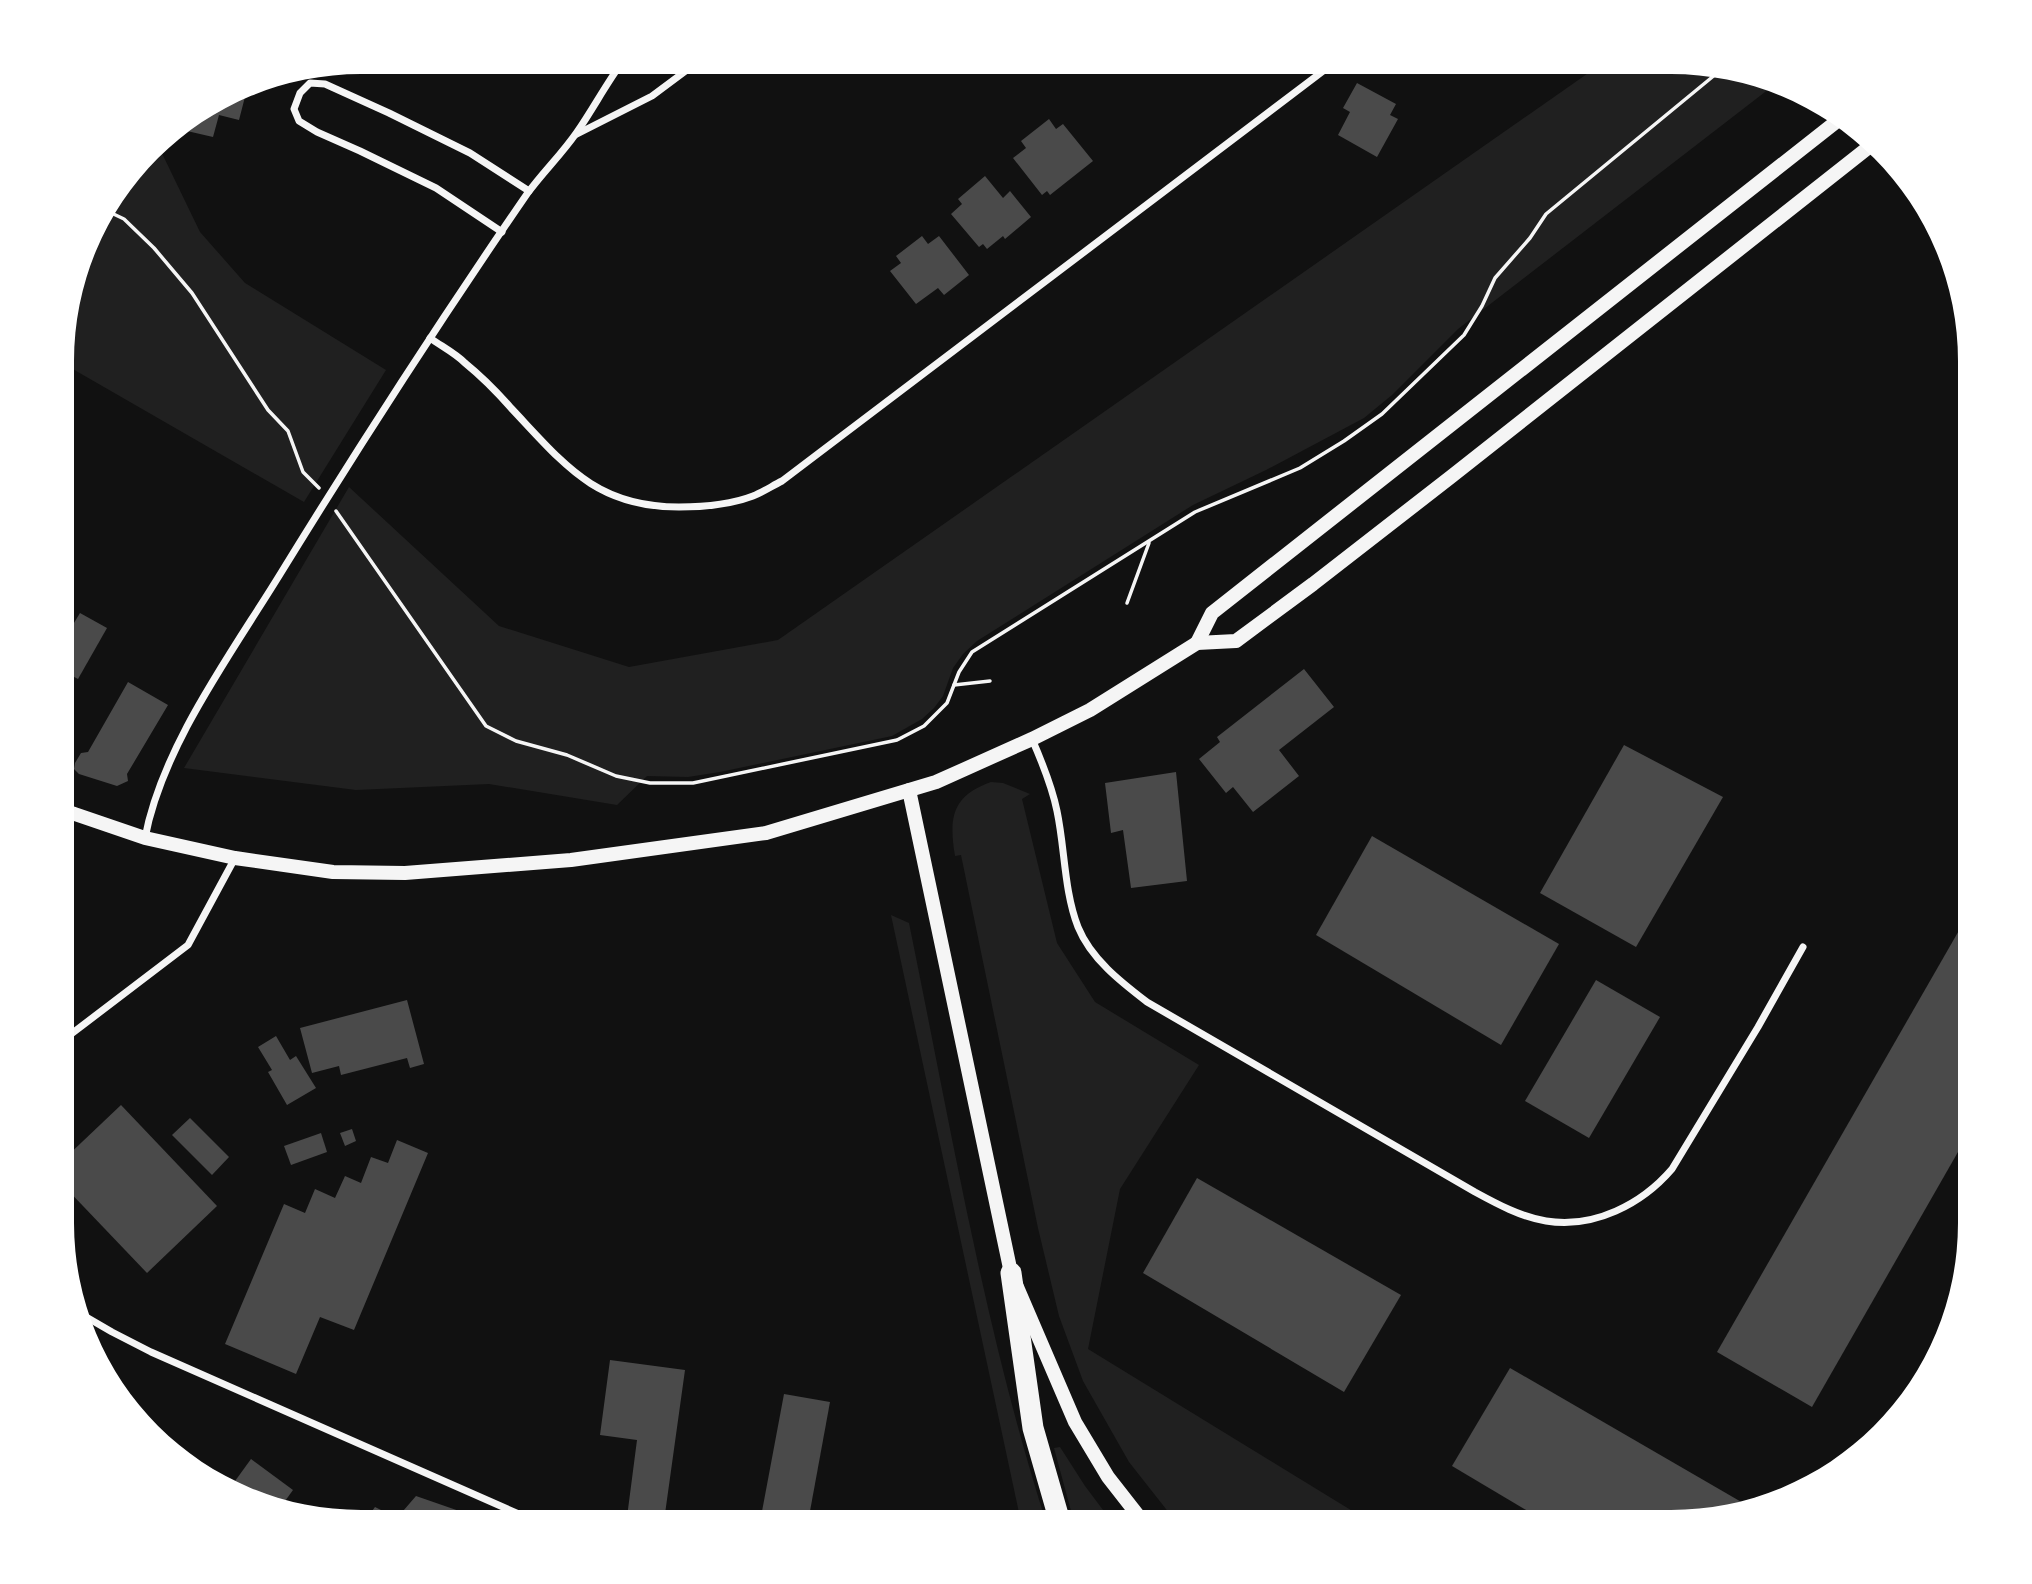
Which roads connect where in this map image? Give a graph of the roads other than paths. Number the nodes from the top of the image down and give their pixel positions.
1 (615, 74) edge
2 (682, 74) edge
3 (1319, 74) edge
4 (1834, 124) edge
5 (576, 134) junction
6 (1865, 149) edge
7 (529, 191) junction
8 (502, 232) junction
9 (430, 338) junction
10 (1197, 643) junction
11 (1032, 739) junction
12 (909, 790) junction
13 (74, 814) edge
14 (145, 838) junction
15 (235, 858) junction
16 (1803, 947) dead end
17 (74, 1032) edge
18 (1011, 1273) junction
19 (91, 1320) edge
20 (510, 1510) edge
21 (1057, 1510) edge
22 (1134, 1510) edge

1 - 5 street
2 - 5 street
3 - 9 street
4 - 10 main road
5 - 7 street
6 - 10 main road
7 - 8 street
7 - 8 street
8 - 9 street
9 - 14 street
10 - 11 main road
11 - 12 main road
11 - 16 street
12 - 15 main road
12 - 18 main road
13 - 14 main road
14 - 15 main road
15 - 17 street
18 - 21 highway
18 - 22 main road
19 - 20 street

